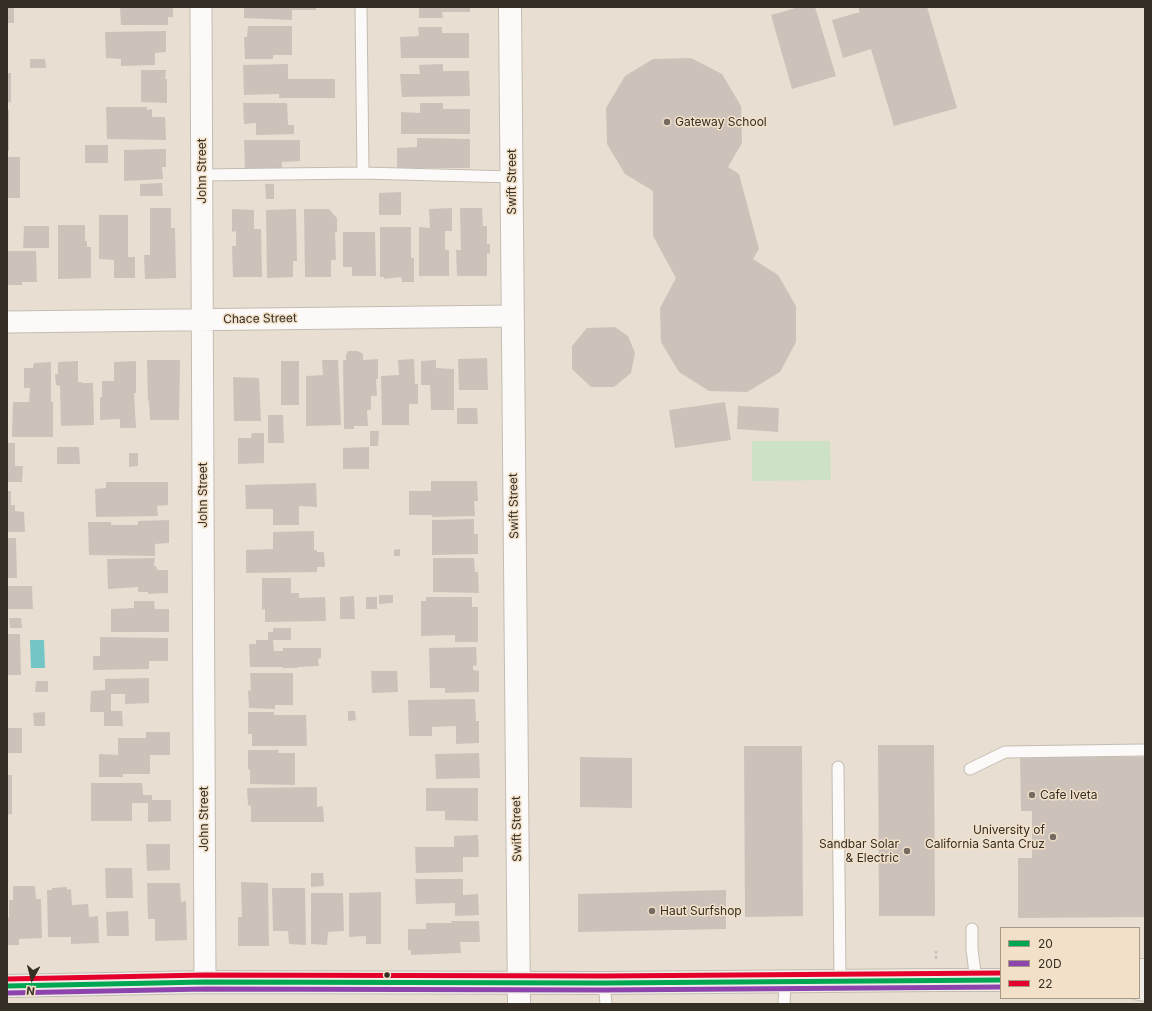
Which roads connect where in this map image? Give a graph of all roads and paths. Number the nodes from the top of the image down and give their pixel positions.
1 (201, 7) edge
2 (361, 7) edge
3 (510, 7) edge
4 (363, 173) junction
5 (202, 175) junction
6 (512, 177) junction
7 (512, 316) junction
8 (202, 319) junction
9 (7, 322) edge
10 (1143, 750) dead end
11 (838, 767) dead end
12 (970, 769) dead end
13 (972, 929) dead end
14 (1000, 980) edge
15 (976, 981) junction
16 (204, 982) junction
17 (784, 982) junction
18 (840, 982) junction
19 (519, 983) junction
20 (7, 986) edge
21 (605, 994) edge
22 (519, 1004) edge
23 (784, 1004) edge

1 - 5 street, John Street
2 - 4 lane
3 - 6 street, Swift Street
4 - 5 lane
4 - 6 lane
5 - 8 street, John Street
6 - 7 street, Swift Street
7 - 8 street, Chace Street
7 - 19 street, Swift Street
8 - 9 street, Chace Street
8 - 16 street, John Street
10 - 12 lane
11 - 18 lane
13 - 15 lane
14 - 15 main road
15 - 18 main road
16 - 19 main road
16 - 20 main road
17 - 18 main road
17 - 21 main road
17 - 23 lane
19 - 21 main road
19 - 22 street, Swift Street

